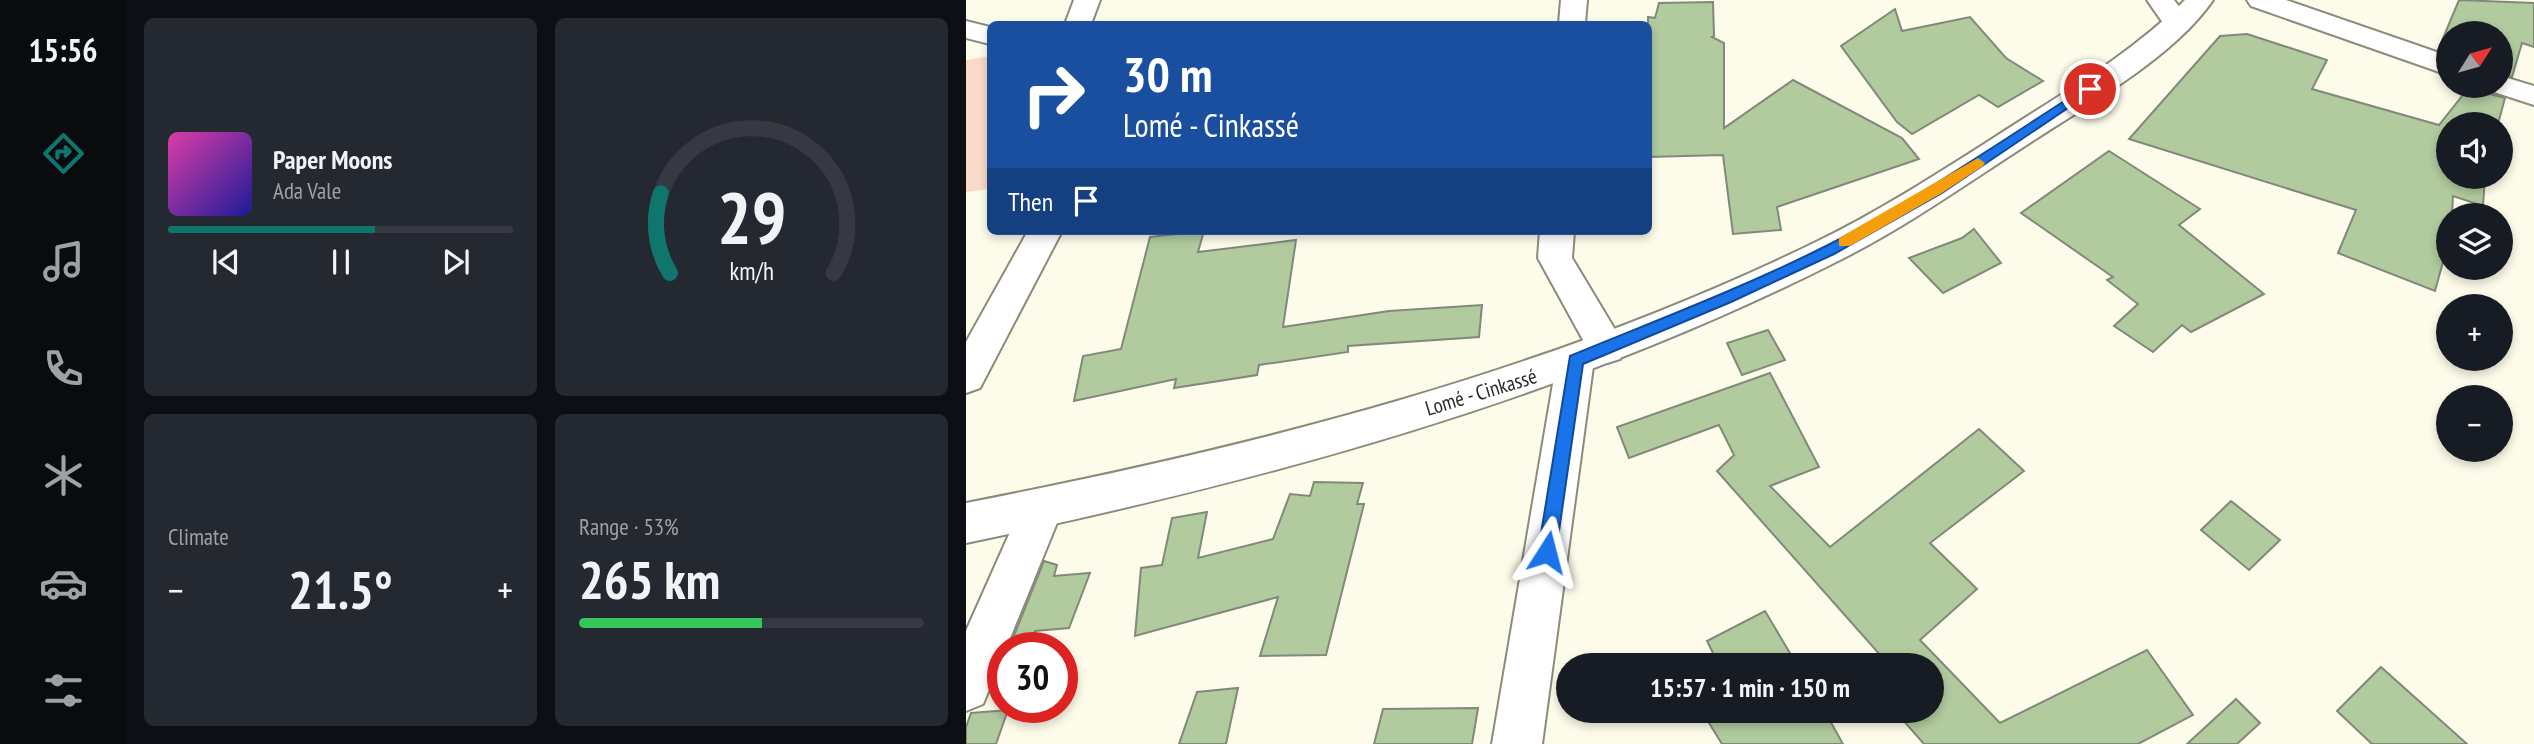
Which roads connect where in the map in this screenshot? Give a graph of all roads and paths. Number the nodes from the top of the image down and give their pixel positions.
1 (1087, 0) edge
2 (1574, 0) edge
3 (2260, 0) edge
4 (2179, 8) edge
5 (1079, 21) edge
6 (1572, 21) edge
7 (966, 29) edge
8 (987, 35) edge
9 (987, 54) edge
10 (966, 58) edge
11 (2436, 62) edge
12 (2513, 89) edge
13 (2534, 96) edge
14 (1043, 235) edge
15 (1557, 235) edge
16 (1592, 354) junction
17 (966, 377) edge
18 (1042, 508) junction
19 (966, 523) edge
20 (966, 687) edge
21 (1517, 744) edge

1 - 5 main road
2 - 6 main road
3 - 11 main road
4 - 16 main road, Lomé - Cinkassé
7 - 8 main road
9 - 10 main road
12 - 13 main road
14 - 17 main road
15 - 16 main road
16 - 18 main road, Lomé - Cinkassé
16 - 21 main road
18 - 19 main road, Lomé - Cinkassé
18 - 20 main road

